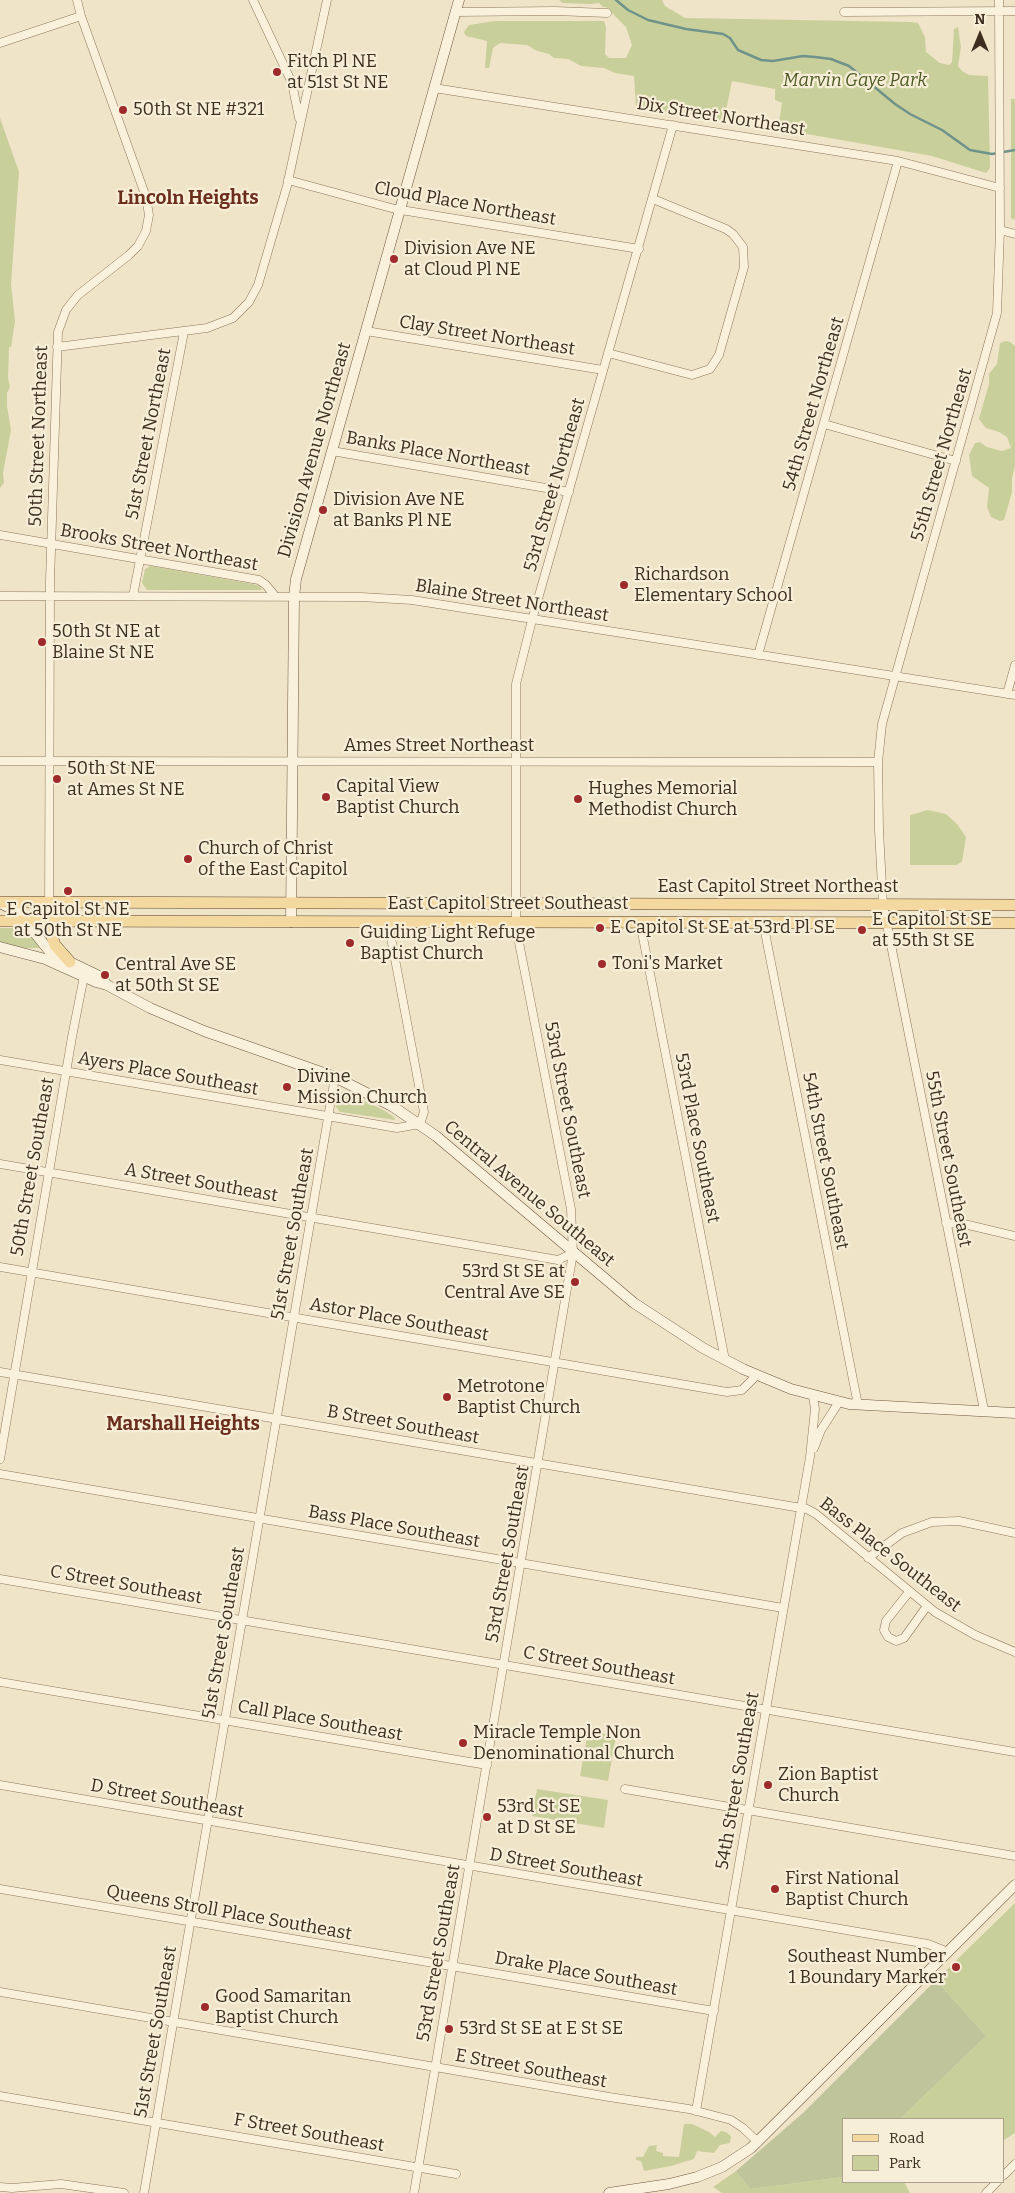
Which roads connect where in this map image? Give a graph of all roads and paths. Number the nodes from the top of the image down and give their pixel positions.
1 (78, 0) edge
2 (253, 0) edge
3 (327, 0) edge
4 (459, 0) edge
5 (999, 0) edge
6 (999, 11) junction
7 (1015, 11) edge
8 (456, 12) junction
9 (844, 12) dead end
10 (607, 13) dead end
11 (81, 16) junction
12 (0, 43) edge
13 (434, 88) junction
14 (673, 125) junction
15 (297, 136) junction
16 (898, 160) junction
17 (288, 180) junction
18 (1000, 188) junction
19 (653, 199) junction
20 (400, 210) junction
21 (1000, 230) junction
22 (1015, 234) edge
23 (639, 249) junction
24 (366, 331) junction
25 (184, 332) junction
26 (57, 347) junction
27 (608, 353) junction
28 (604, 370) junction
29 (824, 424) junction
30 (332, 451) junction
31 (956, 462) junction
32 (569, 492) junction
33 (0, 536) edge
34 (50, 544) junction
35 (140, 559) junction
36 (0, 596) edge
37 (50, 596) junction
38 (133, 596) junction
39 (276, 597) junction
40 (294, 597) junction
41 (532, 620) junction
42 (758, 655) junction
43 (1015, 664) edge
44 (897, 677) junction
45 (1011, 694) edge
46 (0, 760) edge
47 (49, 761) junction
48 (293, 761) junction
49 (515, 761) junction
50 (878, 762) junction
51 (0, 903) edge
52 (50, 903) junction
53 (292, 903) junction
54 (515, 904) junction
55 (1015, 905) edge
56 (885, 914) junction
57 (0, 921) edge
58 (25, 921) junction
59 (49, 921) junction
60 (515, 921) junction
61 (291, 922) junction
62 (388, 922) junction
63 (640, 922) junction
64 (763, 922) junction
65 (1015, 923) edge
66 (0, 948) edge
67 (70, 962) junction
68 (85, 973) junction
69 (0, 1060) edge
70 (66, 1072) junction
71 (335, 1077) junction
72 (328, 1116) junction
73 (420, 1124) junction
74 (0, 1164) edge
75 (49, 1173) junction
76 (311, 1217) junction
77 (946, 1223) junction
78 (1015, 1236) edge
79 (574, 1253) junction
80 (0, 1268) edge
81 (32, 1272) junction
82 (294, 1317) junction
83 (725, 1360) junction
84 (556, 1363) junction
85 (0, 1372) edge
86 (14, 1375) junction
87 (757, 1375) junction
88 (812, 1396) junction
89 (840, 1402) junction
90 (858, 1405) junction
91 (984, 1410) junction
92 (1015, 1413) edge
93 (276, 1419) junction
94 (810, 1457) junction
95 (0, 1459) edge
96 (538, 1464) junction
97 (0, 1474) edge
98 (801, 1508) junction
99 (259, 1519) junction
100 (1015, 1532) edge
101 (868, 1558) junction
102 (521, 1564) junction
103 (0, 1579) edge
104 (909, 1592) junction
105 (927, 1606) junction
106 (783, 1608) junction
107 (242, 1620) junction
108 (1015, 1652) edge
109 (504, 1664) junction
110 (0, 1682) edge
111 (766, 1710) junction
112 (225, 1720) junction
113 (1015, 1752) edge
114 (487, 1765) junction
115 (0, 1785) edge
116 (625, 1789) dead end
117 (749, 1809) junction
118 (208, 1821) junction
119 (1015, 1856) edge
120 (470, 1866) junction
121 (1015, 1885) edge
122 (0, 1889) edge
123 (730, 1912) junction
124 (190, 1921) junction
125 (948, 1952) junction
126 (453, 1967) junction
127 (0, 1992) edge
128 (714, 2011) junction
129 (174, 2022) junction
130 (435, 2067) junction
131 (0, 2096) edge
132 (696, 2111) junction
133 (156, 2122) junction
134 (755, 2145) junction
135 (1015, 2164) edge
136 (418, 2168) junction
137 (456, 2174) dead end
138 (1005, 2174) edge
139 (996, 2183) edge
140 (0, 2187) edge
141 (124, 2193) edge
142 (144, 2193) edge
143 (414, 2193) edge
144 (609, 2193) edge
145 (986, 2193) edge

1 - 11 street, 50th Street Northeast
2 - 15 street
3 - 15 street, 51st Street Northeast
4 - 8 main road, Division Avenue Northeast
5 - 6 street, 55th Street Northeast
6 - 7 street
6 - 9 street
6 - 18 street, 55th Street Northeast
8 - 10 street
8 - 13 main road, Division Avenue Northeast
11 - 12 street
11 - 26 street, 50th Street Northeast
13 - 14 street, Dix Street Northeast
13 - 20 main road, Division Avenue Northeast
14 - 16 street, Dix Street Northeast
14 - 19 street, 53rd Street Northeast
15 - 17 street, 51st Street Northeast
16 - 18 street, Dix Street Northeast
16 - 29 street, 54th Street Northeast
17 - 20 street, Cloud Place Northeast
17 - 25 street, 51st Street Northeast
18 - 21 street, 55th Street Northeast
19 - 23 street, 53rd Street Northeast
19 - 27 street
20 - 23 street, Cloud Place Northeast
20 - 24 main road, Division Avenue Northeast
21 - 22 street
21 - 31 street, 55th Street Northeast
23 - 27 street, 53rd Street Northeast
24 - 28 street, Clay Street Northeast
24 - 30 main road, Division Avenue Northeast
25 - 26 street
25 - 35 street, 51st Street Northeast
26 - 34 street, 50th Street Northeast
27 - 28 street, 53rd Street Northeast
28 - 32 street, 53rd Street Northeast
29 - 31 street
29 - 42 street, 54th Street Northeast
30 - 32 street, Banks Place Northeast
30 - 40 main road, Division Avenue Northeast
31 - 44 street, 55th Street Northeast
32 - 41 street, 53rd Street Northeast
33 - 34 street, Brooks Street Northeast
34 - 35 street, Brooks Street Northeast
34 - 37 street, 50th Street Northeast
35 - 38 street, 51st Street Northeast
35 - 39 street, Brooks Street Northeast
36 - 37 street, Blaine Street Northeast
37 - 38 street, Blaine Street Northeast
37 - 47 street, 50th Street Northeast
38 - 39 street, Blaine Street Northeast
39 - 40 street, Blaine Street Northeast
40 - 41 street, Blaine Street Northeast
40 - 48 main road, Division Avenue Northeast
41 - 42 street, Blaine Street Northeast
41 - 49 street, 53rd Street Northeast
42 - 44 street, Blaine Street Northeast
43 - 45 street
44 - 45 street, Blaine Street Northeast
44 - 50 street, 55th Street Northeast
46 - 47 street, Ames Street Northeast
47 - 48 street, Ames Street Northeast
47 - 52 street, 50th Street Northeast
48 - 49 street, Ames Street Northeast
48 - 53 main road, Division Avenue Northeast
49 - 50 street, Ames Street Northeast
49 - 54 street, 53rd Street Northeast
50 - 56 street, 55th Street Northeast
51 - 52 main road, East Capitol Street Northeast
51 - 58 main road
52 - 53 main road, East Capitol Street Northeast
52 - 59 street, 50th Street Northeast
53 - 54 main road, East Capitol Street Northeast
53 - 61 main road, Division Avenue Northeast
54 - 56 main road, East Capitol Street Northeast
54 - 60 street, 53rd Street Northeast
55 - 56 main road, East Capitol Street Northeast
56 - 64 main road, East Capitol Street Southeast
56 - 65 main road, East Capitol Street Southeast
56 - 77 street, 55th Street Southeast
57 - 58 main road, East Capitol Street Southeast
58 - 59 main road, East Capitol Street Southeast
58 - 67 main road
59 - 61 main road, East Capitol Street Southeast
59 - 67 main road
60 - 62 main road, East Capitol Street Southeast
60 - 63 main road, East Capitol Street Southeast
60 - 79 street, 53rd Street Southeast
61 - 62 main road, East Capitol Street Southeast
62 - 73 street
63 - 64 main road, East Capitol Street Southeast
63 - 83 street, 53rd Place Southeast
64 - 90 street, 54th Street Southeast
66 - 68 main road, Central Avenue Southeast
67 - 68 main road
68 - 70 street, 50th Street Southeast
68 - 71 main road, Central Avenue Southeast
69 - 70 street, Ayers Place Southeast
70 - 72 street, Ayers Place Southeast
70 - 75 street, 50th Street Southeast
71 - 72 street, 51st Street Southeast
71 - 73 main road, Central Avenue Southeast
72 - 73 street, Ayers Place Southeast
72 - 76 street, 51st Street Southeast
73 - 79 main road, Central Avenue Southeast
74 - 75 street, A Street Southeast
75 - 76 street, A Street Southeast
75 - 81 street, 50th Street Southeast
76 - 79 street, A Street Southeast
76 - 82 street, 51st Street Southeast
77 - 78 street
77 - 91 street, 55th Street Southeast
79 - 83 main road, Central Avenue Southeast
79 - 84 street, 53rd Street Southeast
80 - 81 street, Astor Place Southeast
81 - 82 street, Astor Place Southeast
81 - 86 street, 50th Street Southeast
82 - 84 street, Astor Place Southeast
82 - 93 street, 51st Street Southeast
83 - 87 main road, Central Avenue Southeast
84 - 87 street, Astor Place Southeast
84 - 96 street, 53rd Street Southeast
85 - 86 street, B Street Southeast
86 - 93 street, B Street Southeast
86 - 95 street, 50th Street Southeast
87 - 88 main road, Central Avenue Southeast
88 - 89 main road, Central Avenue Southeast
88 - 94 street, 54th Street Southeast
89 - 90 main road, Central Avenue Southeast
89 - 94 street, 54th Street Southeast
90 - 91 main road, Central Avenue Southeast
91 - 92 main road, Central Avenue Southeast
93 - 96 street, B Street Southeast
93 - 99 street, 51st Street Southeast
94 - 98 street, 54th Street Southeast
96 - 98 street, B Street Southeast
96 - 102 street, 53rd Street Southeast
97 - 99 street, Bass Place Southeast
98 - 101 street, Bass Place Southeast
98 - 106 street, 54th Street Southeast
99 - 102 street, Bass Place Southeast
99 - 107 street, 51st Street Southeast
100 - 101 street
101 - 104 street, Bass Place Southeast
102 - 106 street, Bass Place Southeast
102 - 109 street, 53rd Street Southeast
103 - 107 street, C Street Southeast
104 - 105 street, Bass Place Southeast
104 - 105 street
105 - 108 street, Bass Place Southeast
106 - 111 street, 54th Street Southeast
107 - 109 street, C Street Southeast
107 - 112 street, 51st Street Southeast
109 - 111 street, C Street Southeast
109 - 114 street, 53rd Street Southeast
110 - 112 street, Call Place Southeast
111 - 113 street, C Street Southeast
111 - 117 street, 54th Street Southeast
112 - 114 street, Call Place Southeast
112 - 118 street, 51st Street Southeast
114 - 120 street, 53rd Street Southeast
115 - 118 street, D Street Southeast
116 - 117 street
117 - 119 street
117 - 123 street, 54th Street Southeast
118 - 120 street, D Street Southeast
118 - 124 street, 51st Street Southeast
120 - 123 street, D Street Southeast
120 - 126 street, 53rd Street Southeast
121 - 125 main road
122 - 124 street, Queens Stroll Place Southeast
123 - 125 street, D Street Southeast
123 - 128 street, 54th Street Southeast
124 - 126 street, Queens Stroll Place Southeast
124 - 129 street, 51st Street Southeast
125 - 134 main road
126 - 128 street, Drake Place Southeast
126 - 130 street, 53rd Street Southeast
127 - 129 street, E Street Southeast
128 - 132 street, 54th Street Southeast
129 - 130 street, E Street Southeast
129 - 133 street, 51st Street Southeast
130 - 132 street, E Street Southeast
130 - 136 street, 53rd Street Southeast
131 - 133 street, F Street Southeast
132 - 134 street, E Street Southeast
133 - 136 street, F Street Southeast
133 - 142 street, 51st Street Southeast
134 - 144 main road
135 - 138 street
136 - 137 street, F Street Southeast
136 - 143 street, 53rd Street Southeast
139 - 145 street
140 - 141 street

